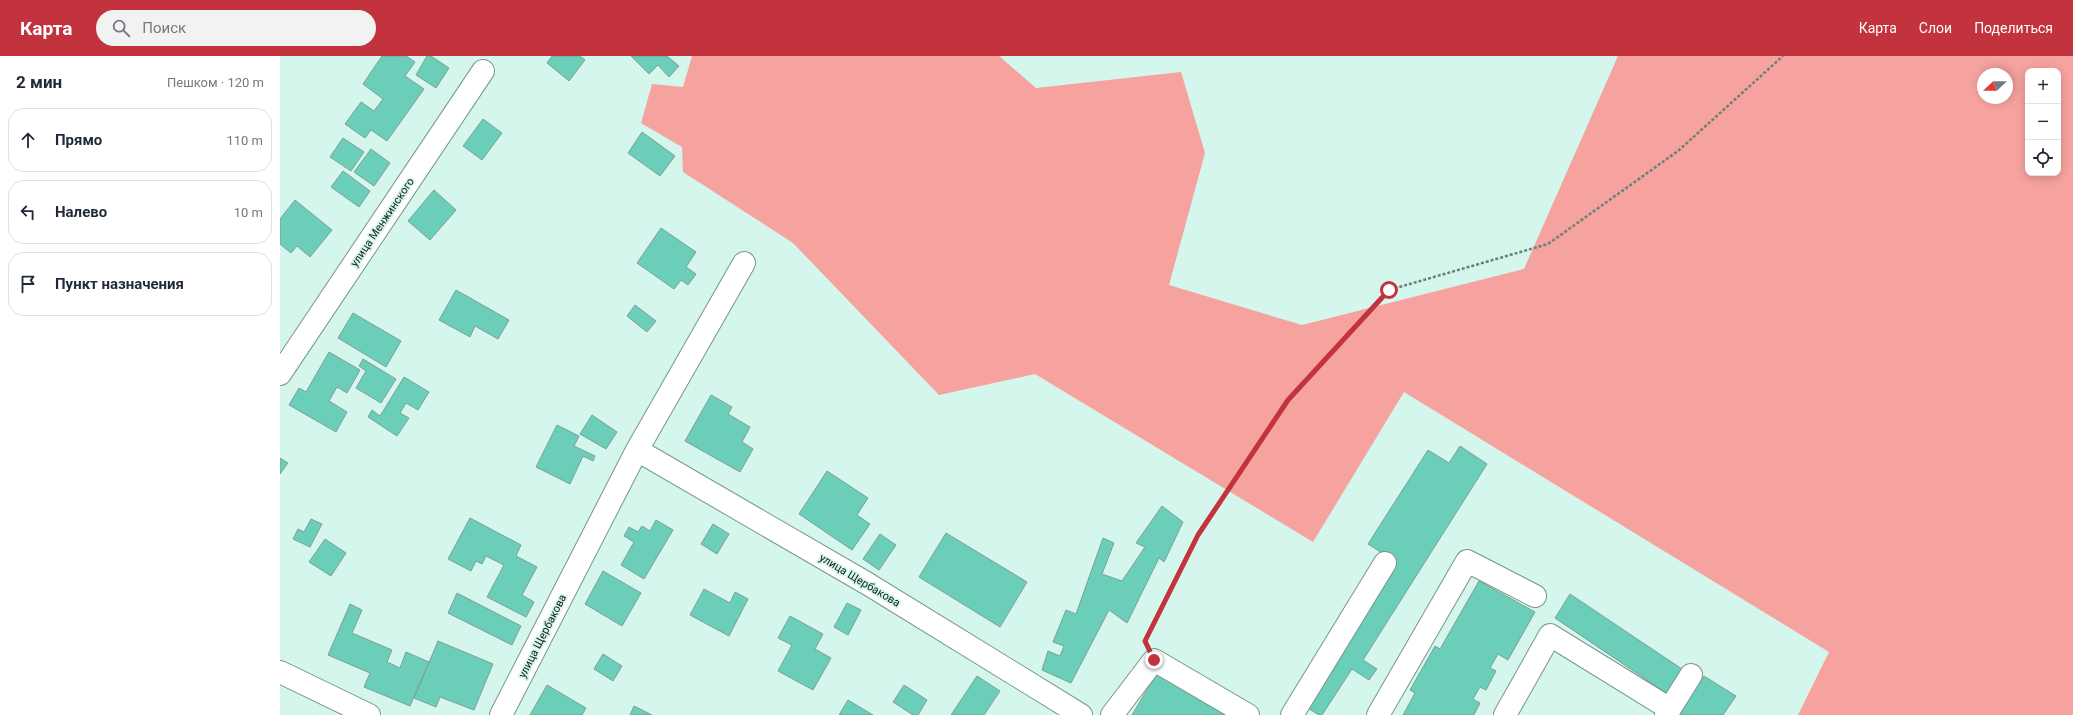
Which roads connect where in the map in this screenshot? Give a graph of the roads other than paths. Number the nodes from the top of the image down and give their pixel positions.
1 (483, 71) dead end
2 (744, 263) dead end
3 (280, 374) edge
4 (637, 450) junction
5 (1385, 563) dead end
6 (1535, 596) dead end
7 (280, 672) edge
8 (1692, 675) dead end
9 (1668, 712) edge
10 (368, 715) edge
11 (501, 715) edge
12 (1080, 715) edge
13 (1112, 715) edge
14 (1248, 715) edge
15 (1292, 715) edge
16 (1378, 715) edge
17 (1505, 715) edge

1 - 3 street, улица Менжинского
2 - 4 street, улица Щербакова
4 - 11 street, улица Щербакова
4 - 12 street, улица Щербакова
5 - 15 street
6 - 16 street
7 - 10 street
8 - 9 street
9 - 17 street
13 - 14 street

